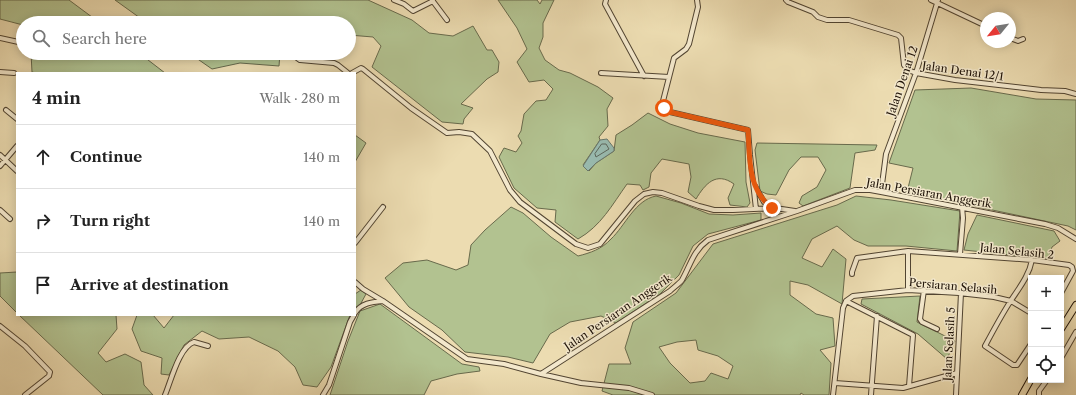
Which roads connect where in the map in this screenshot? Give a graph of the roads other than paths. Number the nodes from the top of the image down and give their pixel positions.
1 (394, 0) edge
2 (606, 0) edge
3 (697, 0) edge
4 (786, 0) edge
5 (931, 0) edge
6 (433, 1) edge
7 (937, 1) edge
8 (447, 20) dead end
9 (980, 23) edge
10 (0, 38) edge
11 (1023, 39) dead end
12 (1016, 40) edge
13 (16, 41) edge
14 (300, 60) edge
15 (0, 72) edge
16 (347, 72) edge
17 (354, 72) edge
18 (14, 73) dead end
19 (601, 73) dead end
20 (916, 73) junction
21 (644, 76) junction
22 (669, 77) junction
23 (1076, 94) edge
24 (6, 110) dead end
25 (16, 118) edge
26 (16, 147) edge
27 (0, 155) edge
28 (5, 160) junction
29 (0, 166) edge
30 (16, 170) edge
31 (753, 184) junction
32 (881, 192) junction
33 (383, 207) dead end
34 (962, 207) junction
35 (772, 208) junction
36 (756, 209) junction
37 (0, 210) edge
38 (797, 211) junction
39 (10, 219) dead end
40 (1076, 239) edge
41 (356, 241) edge
42 (908, 251) junction
43 (960, 254) junction
44 (1032, 260) junction
45 (852, 274) dead end
46 (356, 283) edge
47 (1064, 288) edge
48 (908, 290) junction
49 (924, 290) junction
50 (961, 293) junction
51 (383, 301) junction
52 (846, 301) junction
53 (1011, 301) junction
54 (1076, 305) edge
55 (356, 311) edge
56 (1028, 311) edge
57 (353, 316) edge
58 (877, 316) junction
59 (1064, 323) edge
60 (0, 326) edge
61 (937, 329) dead end
62 (1076, 332) edge
63 (208, 346) dead end
64 (1029, 347) edge
65 (1064, 353) edge
66 (957, 373) junction
67 (541, 374) junction
68 (834, 383) junction
69 (1029, 383) edge
70 (1045, 383) edge
71 (872, 385) junction
72 (909, 386) junction
73 (25, 395) edge
74 (165, 395) edge
75 (323, 395) edge
76 (652, 395) edge
77 (833, 395) edge
78 (871, 395) edge
79 (956, 395) edge
80 (1022, 395) edge
81 (1039, 395) edge

1 - 6 street
2 - 21 street
3 - 22 street
4 - 20 street, Jalan Denai 12/1
5 - 7 street
6 - 8 street
7 - 9 street
7 - 20 street, Jalan Denai 12
10 - 13 street
11 - 12 street
14 - 16 street
15 - 18 street
17 - 36 street
19 - 21 street
20 - 23 street, Jalan Denai 12/1
20 - 32 street, Jalan Denai 12
21 - 22 street
22 - 31 street
24 - 25 street
26 - 28 street
27 - 28 street
28 - 29 street
28 - 30 street
31 - 35 street
31 - 36 street
32 - 34 street, Jalan Persiaran Anggerik
32 - 38 street, Jalan Persiaran Anggerik
33 - 41 street
34 - 40 street, Jalan Persiaran Anggerik
34 - 43 street
35 - 36 street
35 - 38 street
37 - 39 street
38 - 67 street, Jalan Persiaran Anggerik
42 - 43 street, Jalan Selasih 2
42 - 45 street, Jalan Selasih 2
42 - 48 street
43 - 44 street, Jalan Selasih 2
44 - 47 street, Jalan Selasih 2
44 - 53 street
46 - 51 street
48 - 49 street, Persiaran Selasih
48 - 52 street, Persiaran Selasih
49 - 50 street, Persiaran Selasih
49 - 61 street
50 - 53 street, Persiaran Selasih
50 - 66 street, Jalan Selasih 5
51 - 55 street
51 - 67 street
52 - 58 street
52 - 68 street
53 - 56 street, Persiaran Selasih
53 - 64 street
54 - 59 main road
57 - 75 street
58 - 71 street
58 - 72 street
60 - 73 street
62 - 65 street
63 - 74 street
66 - 72 street
66 - 79 street, Jalan Selasih 5
67 - 76 street
68 - 71 street
68 - 77 street
69 - 80 main road
70 - 81 street
71 - 72 street
71 - 78 street

